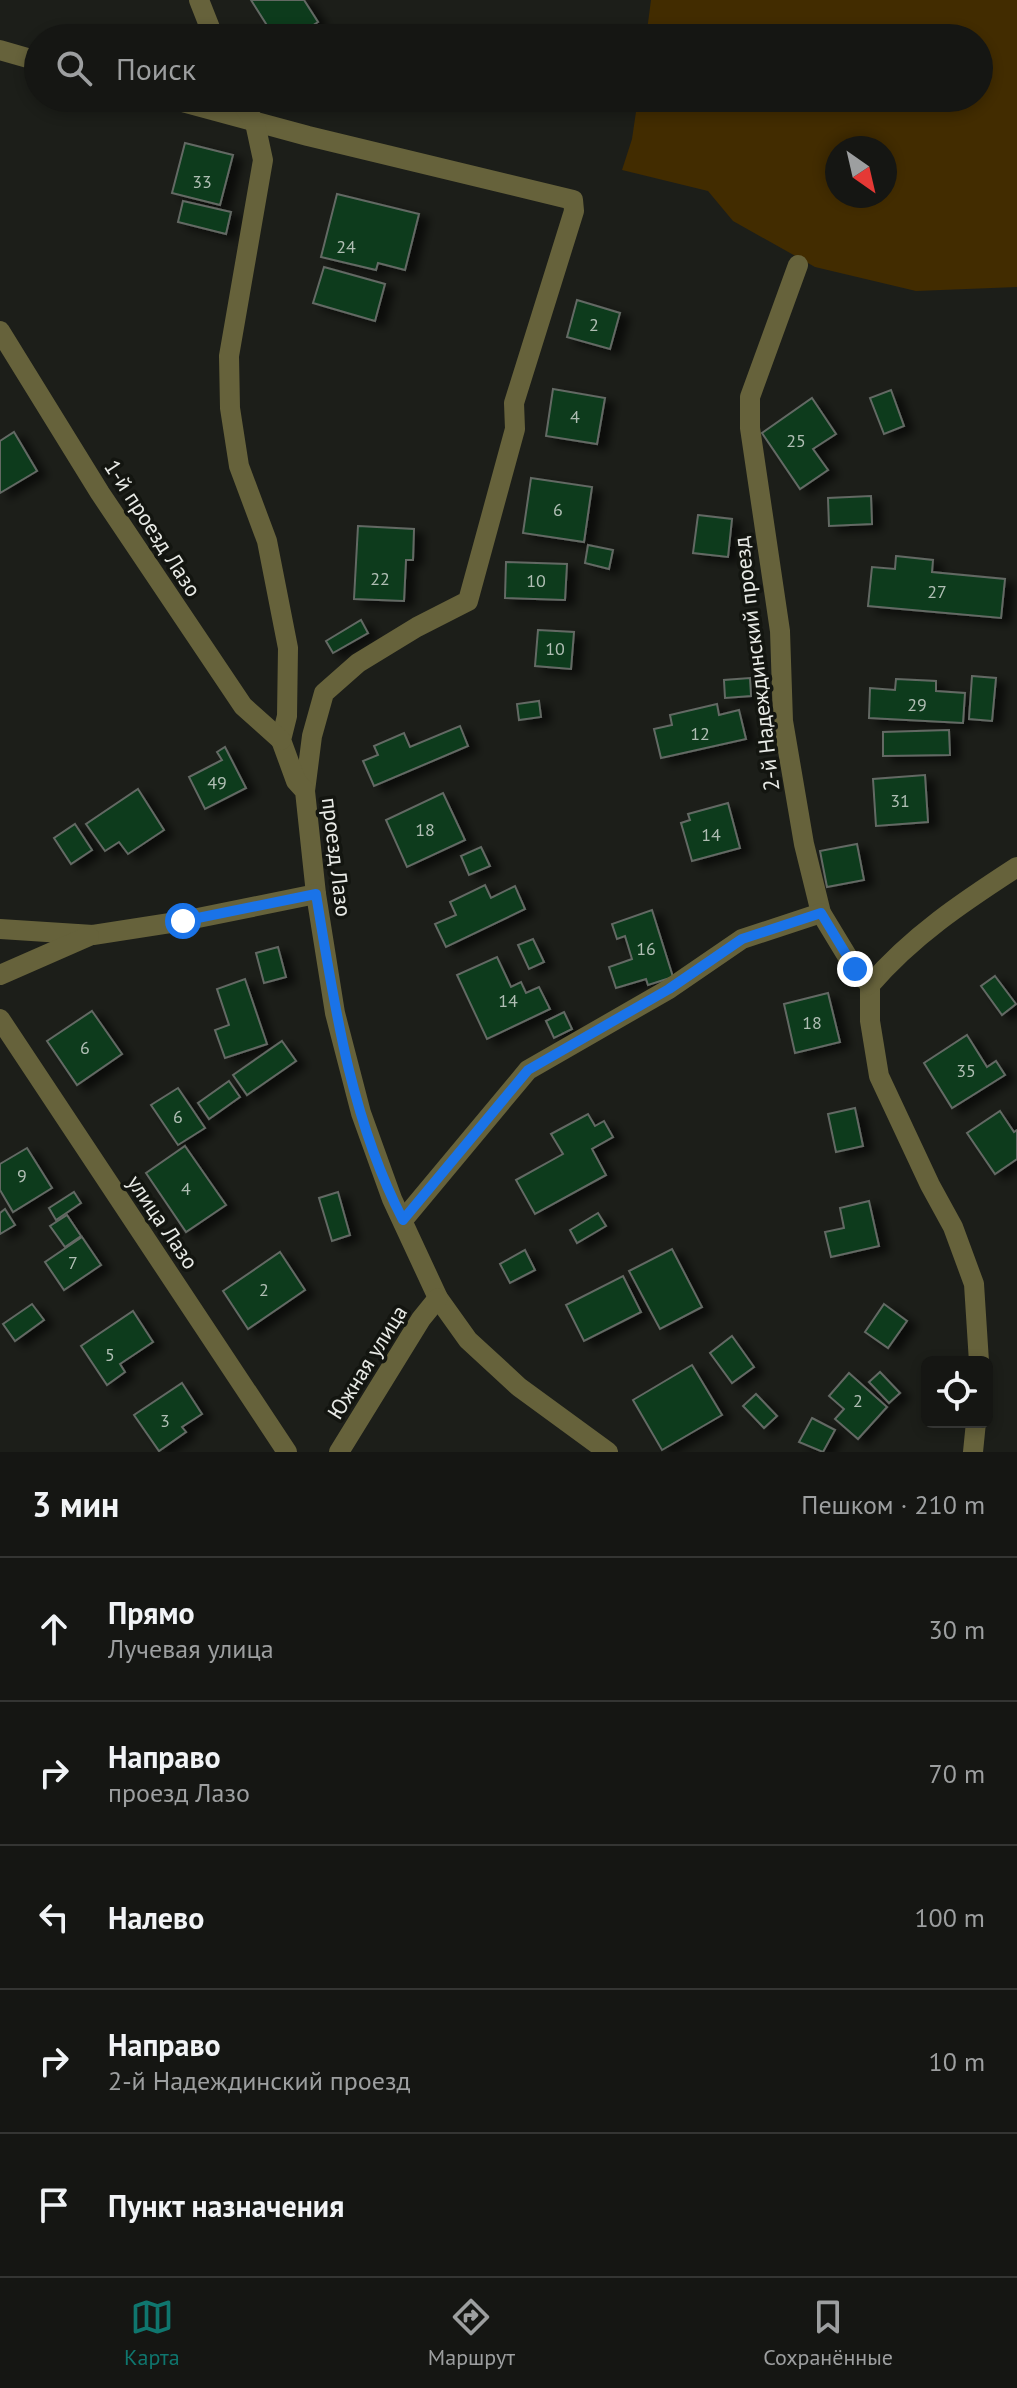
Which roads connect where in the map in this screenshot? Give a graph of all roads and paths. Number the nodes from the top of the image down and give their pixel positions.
1 (199, 0) edge
2 (208, 24) edge
3 (0, 50) edge
4 (24, 57) edge
5 (217, 112) edge
6 (248, 112) edge
7 (255, 123) junction
8 (798, 265) dead end
9 (0, 331) edge
10 (281, 740) junction
11 (305, 791) junction
12 (1017, 867) edge
13 (316, 894) junction
14 (821, 913) junction
15 (0, 929) edge
16 (93, 935) junction
17 (0, 975) edge
18 (870, 985) junction
19 (0, 1019) edge
20 (403, 1220) junction
21 (438, 1298) junction
22 (979, 1356) edge
23 (976, 1428) edge
24 (976, 1451) edge
25 (287, 1452) edge
26 (339, 1452) edge
27 (608, 1452) edge

1 - 2 street
3 - 4 street
5 - 7 street
6 - 7 street, проезд Лазо
7 - 10 street, проезд Лазо
7 - 11 street
8 - 14 street, 2-й Надеждинский проезд
9 - 10 street, 1-й проезд Лазо
10 - 11 street, проезд Лазо
11 - 13 street, проезд Лазо
12 - 18 street
13 - 16 street
13 - 20 street, проезд Лазо
14 - 18 street, 2-й Надеждинский проезд
14 - 20 street
15 - 16 street
16 - 17 street
18 - 22 street
19 - 25 street, улица Лазо
20 - 21 street, проезд Лазо
21 - 26 street, Южная улица
21 - 27 street, проезд Лазо
23 - 24 street

